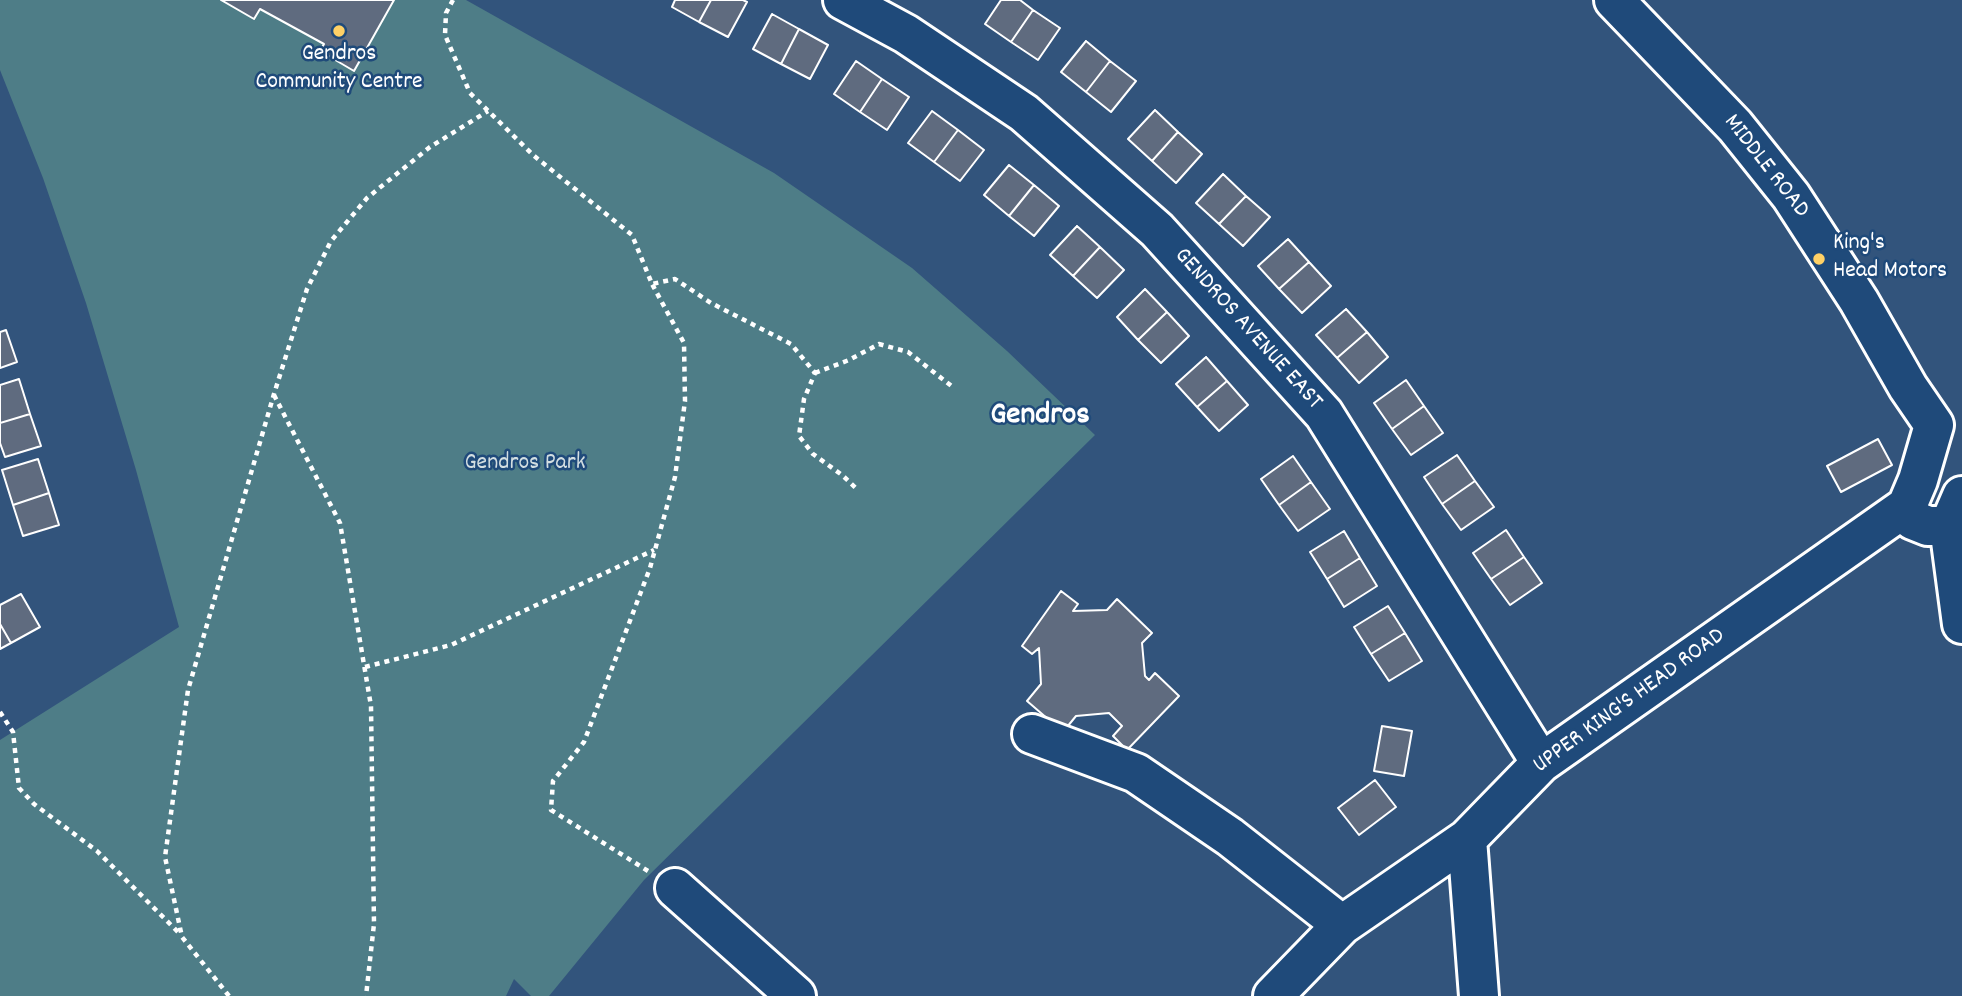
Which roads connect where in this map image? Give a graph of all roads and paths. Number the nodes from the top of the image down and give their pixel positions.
1 (453, 0) edge
2 (843, 0) edge
3 (1614, 0) edge
4 (488, 111) junction
5 (652, 284) junction
6 (815, 373) junction
7 (954, 388) dead end
8 (274, 394) junction
9 (1948, 425) edge
10 (858, 490) dead end
11 (1906, 506) junction
12 (1955, 511) edge
13 (655, 550) junction
14 (1962, 624) edge
15 (365, 667) junction
16 (0, 712) edge
17 (1032, 734) dead end
18 (1541, 763) junction
19 (1467, 839) junction
20 (675, 888) joint
21 (1342, 925) junction
22 (182, 937) junction
23 (229, 996) edge
24 (366, 996) edge
25 (796, 996) edge
26 (1273, 996) edge
27 (1479, 996) edge

1 - 4 path
2 - 18 street, GENDROS AVENUE EAST
3 - 9 street, MIDDLE ROAD
4 - 5 path
4 - 8 path
5 - 6 path
5 - 13 path
6 - 7 path
6 - 10 path
8 - 15 path
8 - 22 path
9 - 11 street
11 - 12 street
11 - 18 street, UPPER KING'S HEAD ROAD
12 - 14 street
13 - 15 path
13 - 20 path
15 - 24 path
16 - 22 path
17 - 21 street
18 - 19 street, UPPER KING'S HEAD ROAD
19 - 21 street, UPPER KING'S HEAD ROAD
19 - 27 street
20 - 25 street
21 - 26 street, UPPER KING'S HEAD ROAD
22 - 23 path

